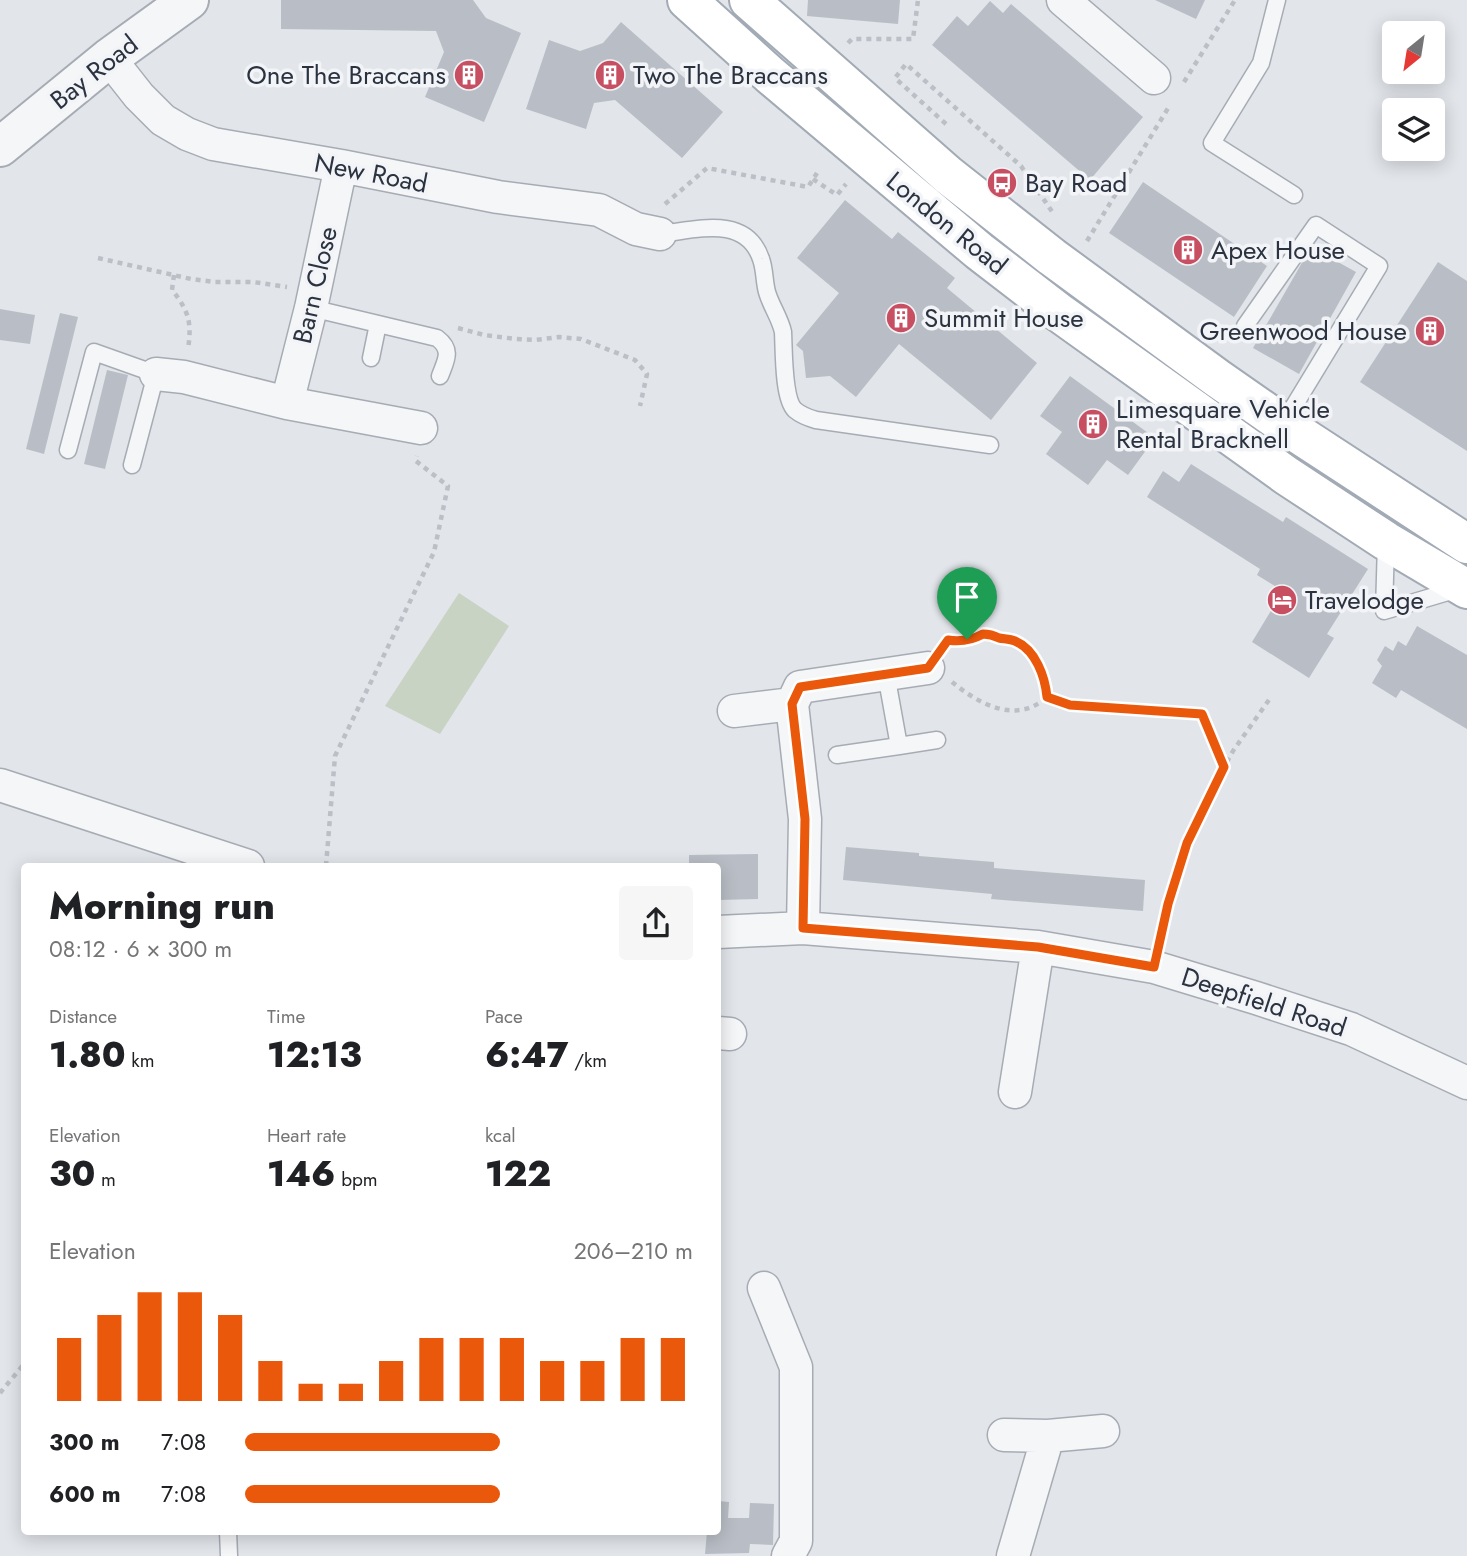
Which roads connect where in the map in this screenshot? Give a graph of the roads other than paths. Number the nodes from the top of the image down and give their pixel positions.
1 (189, 0) edge
2 (687, 0) edge
3 (748, 0) edge
4 (1063, 0) edge
5 (1277, 0) edge
6 (110, 58) junction
7 (1170, 87) road end
8 (0, 147) edge
9 (341, 166) junction
10 (1294, 195) dead end
11 (648, 232) joint
12 (312, 308) junction
13 (378, 324) junction
14 (1245, 326) dead end
15 (371, 358) dead end
16 (170, 375) junction
17 (440, 376) dead end
18 (287, 403) junction
19 (1283, 424) junction
20 (421, 428) road end
21 (990, 445) dead end
22 (68, 450) dead end
23 (132, 466) dead end
24 (1386, 541) junction
25 (1467, 544) edge
26 (1465, 588) edge
27 (928, 668) road end
28 (886, 674) junction
29 (792, 704) junction
30 (734, 711) dead end
31 (937, 740) dead end
32 (899, 746) junction
33 (837, 755) dead end
34 (0, 785) edge
35 (239, 863) edge
36 (803, 928) junction
37 (721, 932) edge
38 (1038, 947) junction
39 (1467, 1083) edge
40 (1016, 1092) dead end
41 (764, 1288) dead end
42 (1103, 1431) dead end
43 (1004, 1435) dead end
44 (1048, 1436) junction
45 (228, 1535) edge
46 (229, 1556) edge
47 (788, 1556) edge
48 (1013, 1556) edge

1 - 6 street, Bay Road
2 - 24 main road, London Road
3 - 19 main road, London Road
4 - 7 street
5 - 10 lane
6 - 8 street, Bay Road
6 - 9 street, New Road
9 - 11 street, New Road
9 - 12 street, Barn Close
11 - 21 lane
12 - 13 lane
12 - 18 street, Barn Close
13 - 15 lane
13 - 17 lane
14 - 19 lane
16 - 18 street
16 - 22 lane
16 - 23 lane
18 - 20 street
19 - 25 main road, London Road
24 - 26 main road, London Road
24 - 26 lane
27 - 28 street
28 - 29 street
28 - 32 lane
29 - 30 street
29 - 36 street
31 - 32 lane
32 - 33 lane
34 - 35 street
36 - 37 street, Deepfield Road
36 - 38 street, Deepfield Road
38 - 39 street, Deepfield Road
38 - 40 street
41 - 47 street
42 - 44 street
43 - 44 street
44 - 48 street
45 - 46 lane

